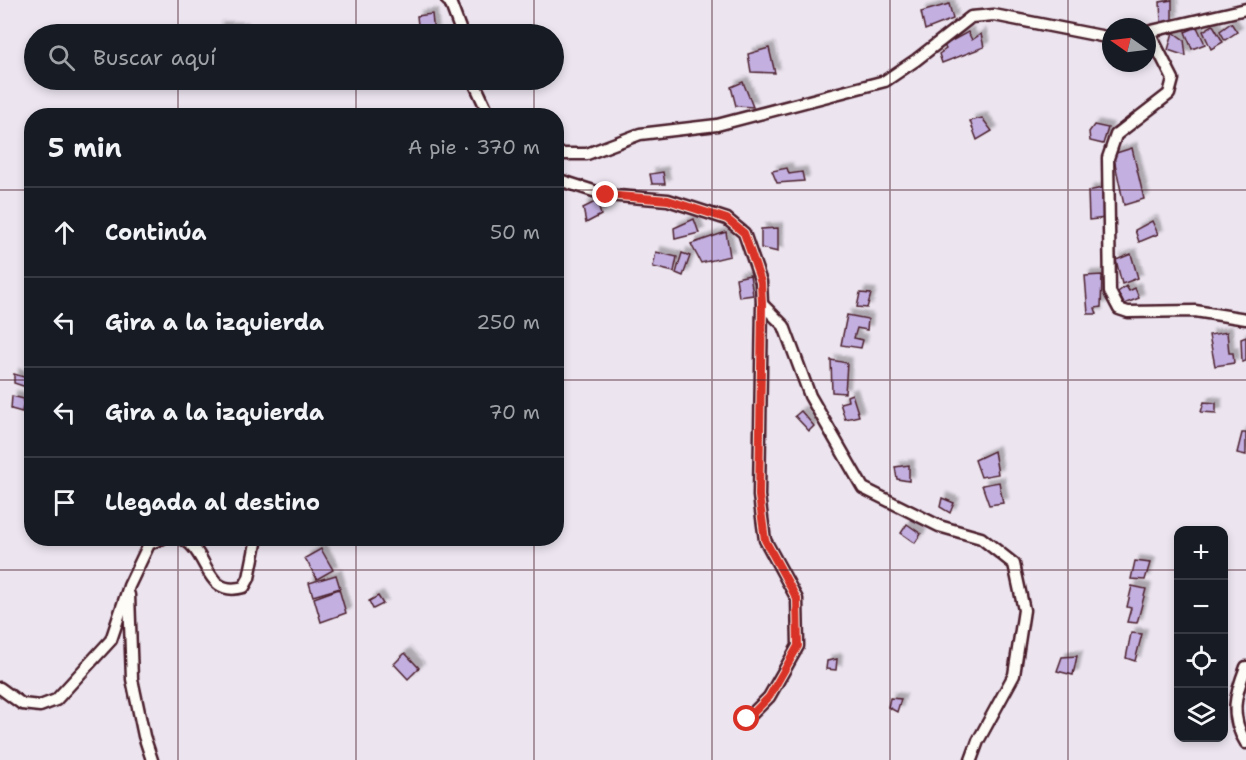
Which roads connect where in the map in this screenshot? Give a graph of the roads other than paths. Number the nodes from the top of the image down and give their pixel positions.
1 (447, 0) edge
2 (1246, 9) edge
3 (458, 24) edge
4 (1156, 30) edge
5 (1102, 36) edge
6 (1156, 47) edge
7 (478, 90) edge
8 (486, 108) edge
9 (564, 154) edge
10 (564, 182) edge
11 (762, 304) junction
12 (1246, 319) edge
13 (148, 546) edge
14 (193, 546) edge
15 (255, 546) edge
16 (129, 586) junction
17 (1246, 667) edge
18 (0, 688) edge
19 (747, 719) dead end
20 (1246, 743) edge
21 (152, 760) edge
22 (971, 760) edge

1 - 3 street
2 - 4 street
5 - 9 street
6 - 12 street
7 - 8 street
10 - 11 street
11 - 19 street
11 - 22 street
13 - 16 street
14 - 15 street
16 - 18 street
16 - 21 street
17 - 20 street

